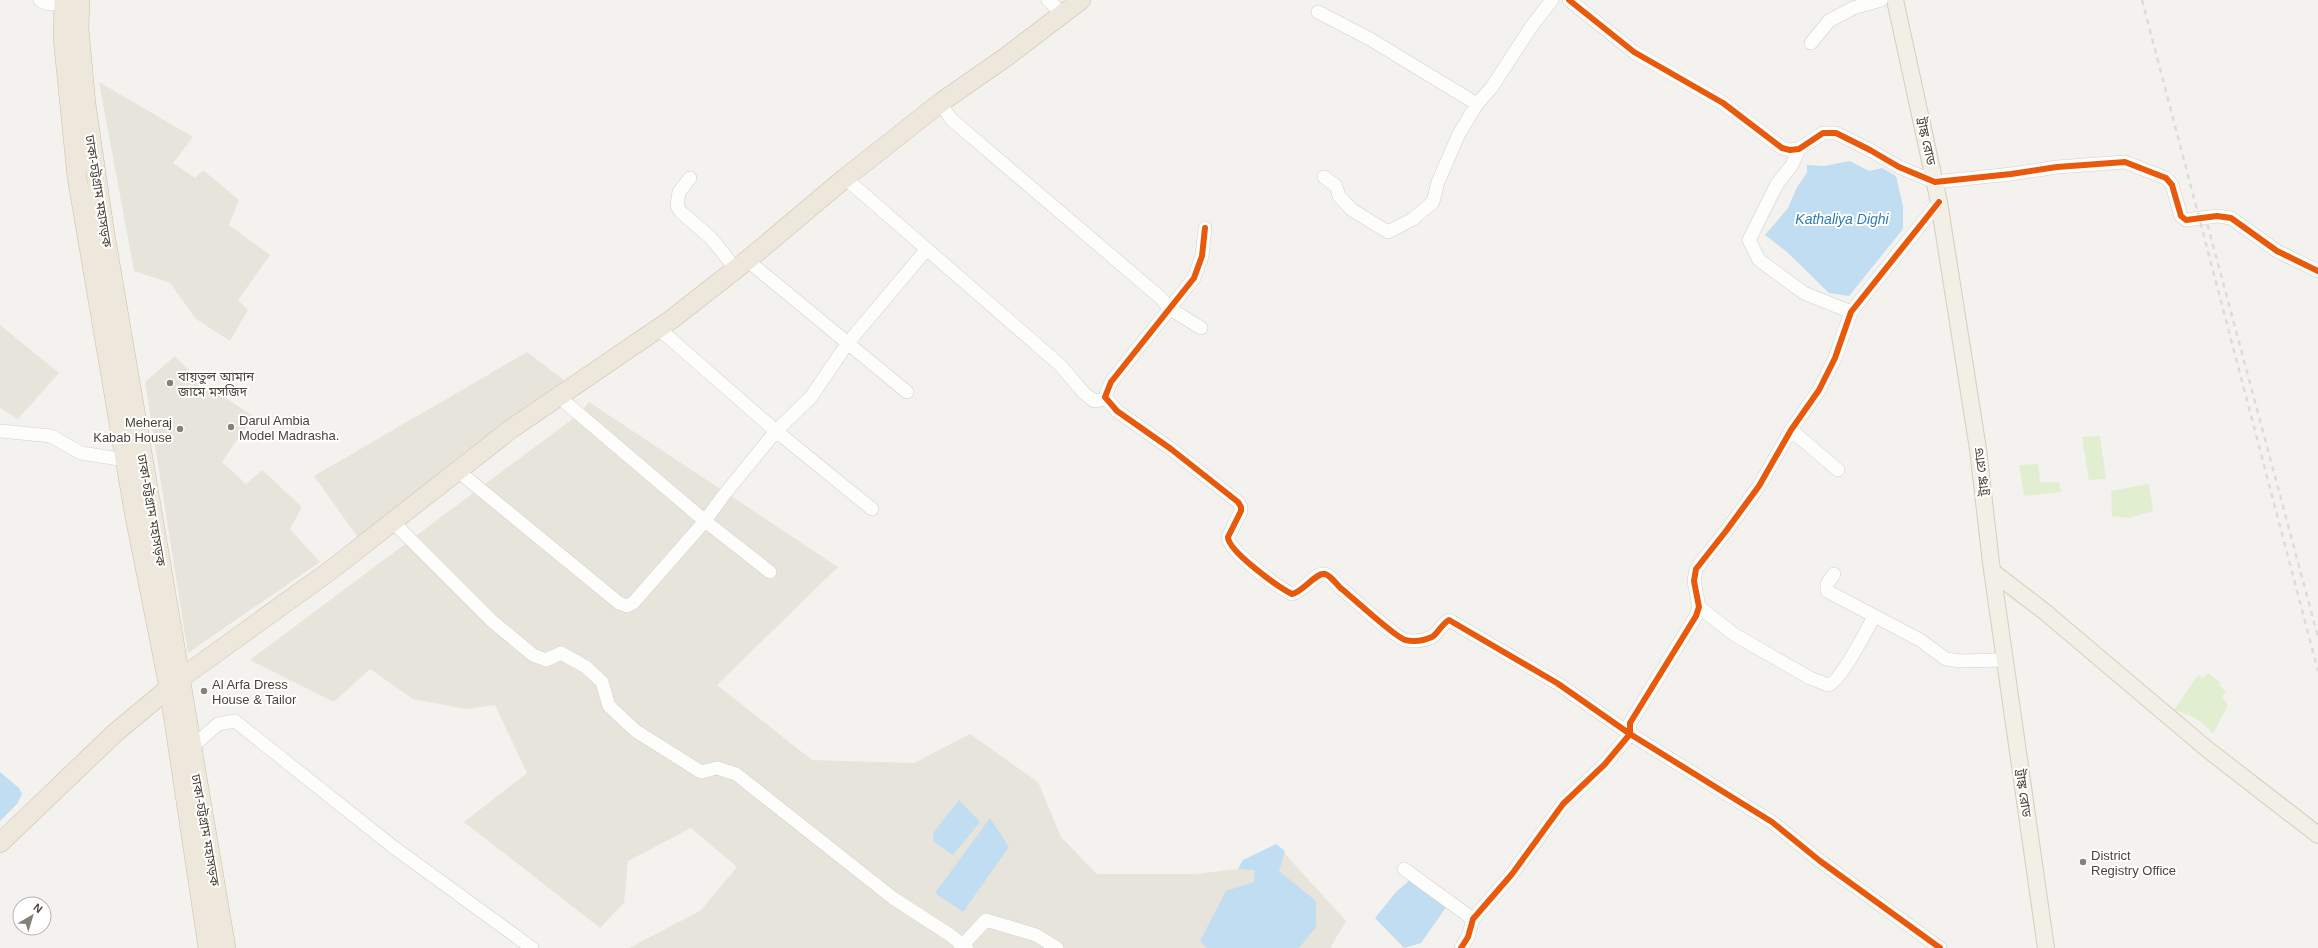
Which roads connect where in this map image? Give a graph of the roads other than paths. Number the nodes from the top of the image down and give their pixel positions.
1 (69, 0) edge
2 (1048, 0) edge
3 (1081, 0) edge
4 (1552, 0) edge
5 (1569, 0) edge
6 (1882, 0) edge
7 (1895, 0) edge
8 (43, 1) edge
9 (1318, 12) dead end
10 (1062, 14) junction
11 (1811, 43) dead end
12 (940, 103) junction
13 (1477, 104) junction
14 (1799, 149) junction
15 (1324, 177) dead end
16 (690, 178) dead end
17 (845, 178) junction
18 (1936, 182) junction
19 (1939, 202) junction
20 (1205, 228) dead end
21 (927, 249) junction
22 (742, 263) junction
23 (2318, 271) edge
24 (1169, 308) junction
25 (1851, 312) junction
26 (658, 328) junction
27 (1201, 328) dead end
28 (847, 344) junction
29 (907, 392) dead end
30 (560, 397) junction
31 (1106, 399) junction
32 (1791, 430) junction
33 (0, 431) edge
34 (776, 431) junction
35 (126, 460) junction
36 (1838, 470) dead end
37 (458, 471) junction
38 (872, 509) dead end
39 (705, 521) junction
40 (393, 522) junction
41 (770, 572) dead end
42 (1993, 572) junction
43 (1834, 574) dead end
44 (1699, 607) junction
45 (1874, 617) junction
46 (2006, 660) junction
47 (175, 683) junction
48 (1630, 734) junction
49 (192, 747) junction
50 (2318, 835) edge
51 (0, 843) edge
52 (1404, 869) dead end
53 (1473, 919) junction
54 (963, 947) edge
55 (208, 948) edge
56 (226, 948) edge
57 (532, 948) edge
58 (1057, 948) edge
59 (1461, 948) edge
60 (1940, 948) edge
61 (2046, 948) edge

1 - 8 street
1 - 35 highway, ঢাকা-চট্টগ্রাম মহাসড়ক
1 - 47 highway, ঢাকা-চট্টগ্রাম মহাসড়ক
2 - 10 street
3 - 10 highway
4 - 13 street
5 - 14 street
6 - 11 street
7 - 18 main road, ট্রাঙ্ক রোড
9 - 13 street
10 - 12 highway
12 - 17 highway
12 - 24 street
13 - 15 street
14 - 18 street
14 - 25 street
16 - 22 street
17 - 21 street
17 - 22 highway
18 - 19 main road, ট্রাঙ্ক রোড
18 - 23 street
19 - 25 street
19 - 42 main road, ট্রাঙ্ক রোড
20 - 24 street
21 - 28 street
21 - 31 street
22 - 26 highway
22 - 28 street
24 - 27 street
24 - 31 street
25 - 32 street
26 - 30 highway
26 - 34 street
28 - 29 street
28 - 34 street
30 - 37 highway
30 - 39 street
31 - 48 street
32 - 36 street
32 - 44 street
33 - 35 street
34 - 38 street
34 - 39 street
35 - 47 highway, ঢাকা-চট্টগ্রাম মহাসড়ক
37 - 39 street
37 - 40 highway
39 - 41 street
40 - 47 highway
40 - 54 street
42 - 46 main road, ট্রাঙ্ক রোড
42 - 50 main road
43 - 45 street
44 - 45 street
44 - 48 street
45 - 46 street
46 - 61 main road, ট্রাঙ্ক রোড
47 - 49 highway, ঢাকা-চট্টগ্রাম মহাসড়ক
47 - 51 highway
47 - 55 highway, ঢাকা-চট্টগ্রাম মহাসড়ক
48 - 53 street
48 - 60 street
49 - 56 highway, ঢাকা-চট্টগ্রাম মহাসড়ক
49 - 57 street
52 - 53 street
53 - 59 street
54 - 58 street

